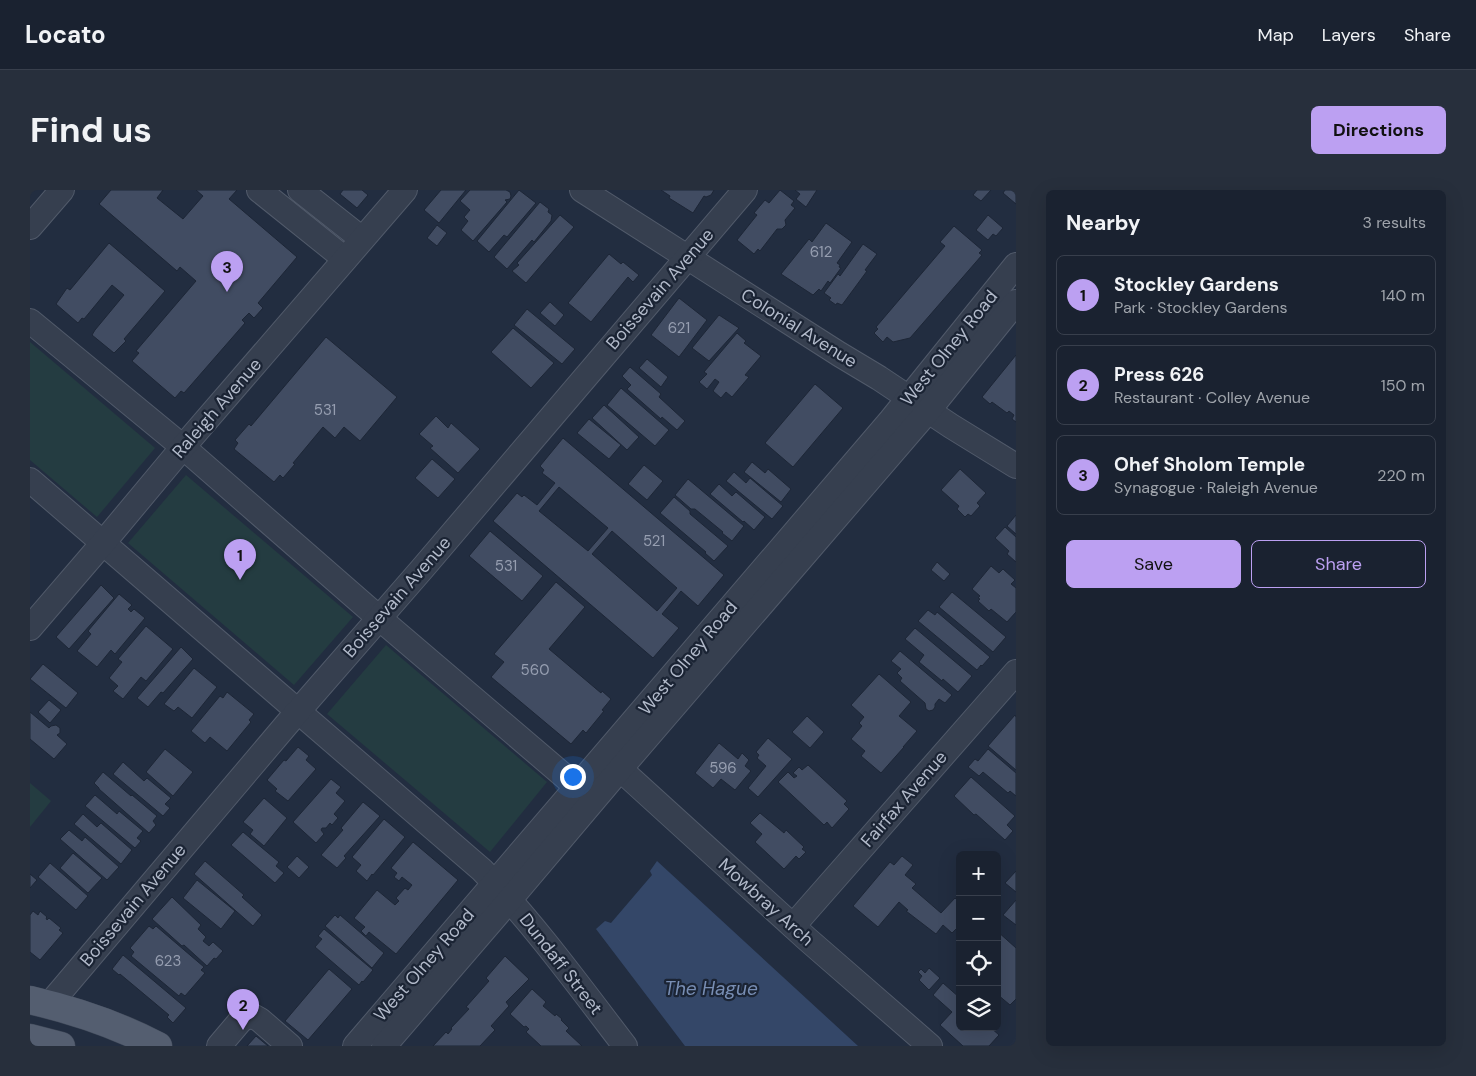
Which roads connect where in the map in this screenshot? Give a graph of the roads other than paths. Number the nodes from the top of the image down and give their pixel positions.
1 (62, 190) edge
2 (259, 190) edge
3 (300, 190) edge
4 (405, 190) edge
5 (582, 190) edge
6 (745, 190) edge
7 (30, 228) edge
8 (362, 239) junction
9 (687, 257) junction
10 (345, 259) junction
11 (1016, 265) edge
12 (1016, 302) edge
13 (30, 321) edge
14 (908, 398) junction
15 (928, 411) junction
16 (182, 448) junction
17 (1016, 466) edge
18 (30, 480) edge
19 (103, 543) junction
20 (379, 618) junction
21 (30, 628) edge
22 (1016, 672) edge
23 (298, 711) junction
24 (611, 764) junction
25 (585, 794) junction
26 (502, 892) junction
27 (793, 926) junction
28 (39, 1003) edge
29 (30, 1038) edge
30 (61, 1046) edge
31 (158, 1046) edge
32 (218, 1046) edge
33 (290, 1046) edge
34 (355, 1046) edge
35 (384, 1046) edge
36 (625, 1046) edge
37 (930, 1046) edge

1 - 7 street
2 - 10 street
3 - 8 street
4 - 8 street, Raleigh Avenue
5 - 9 street, Colonial Avenue
6 - 9 street, Boissevain Avenue
8 - 10 street, Raleigh Avenue
9 - 14 street, Colonial Avenue
9 - 20 street, Boissevain Avenue
10 - 16 street, Raleigh Avenue
11 - 14 street, West Olney Road
12 - 15 street, West Olney Road
13 - 16 street
14 - 15 street, Colonial Avenue
14 - 24 street, West Olney Road
15 - 17 street, Colonial Avenue
15 - 24 street, West Olney Road
16 - 19 street, Raleigh Avenue
16 - 20 street
18 - 19 street, Dundaff Street
19 - 21 street, Raleigh Avenue
19 - 23 street, Dundaff Street
20 - 23 street, Boissevain Avenue
20 - 25 street
22 - 27 street, Fairfax Avenue
23 - 26 street, Dundaff Street
23 - 28 street, Boissevain Avenue
24 - 25 street, West Olney Road
24 - 27 street, Mowbray Arch
25 - 26 street, West Olney Road
26 - 34 street, West Olney Road
26 - 35 street, West Olney Road
26 - 36 street, Dundaff Street
27 - 37 street, Mowbray Arch
28 - 31 main road
29 - 30 main road
32 - 33 street

